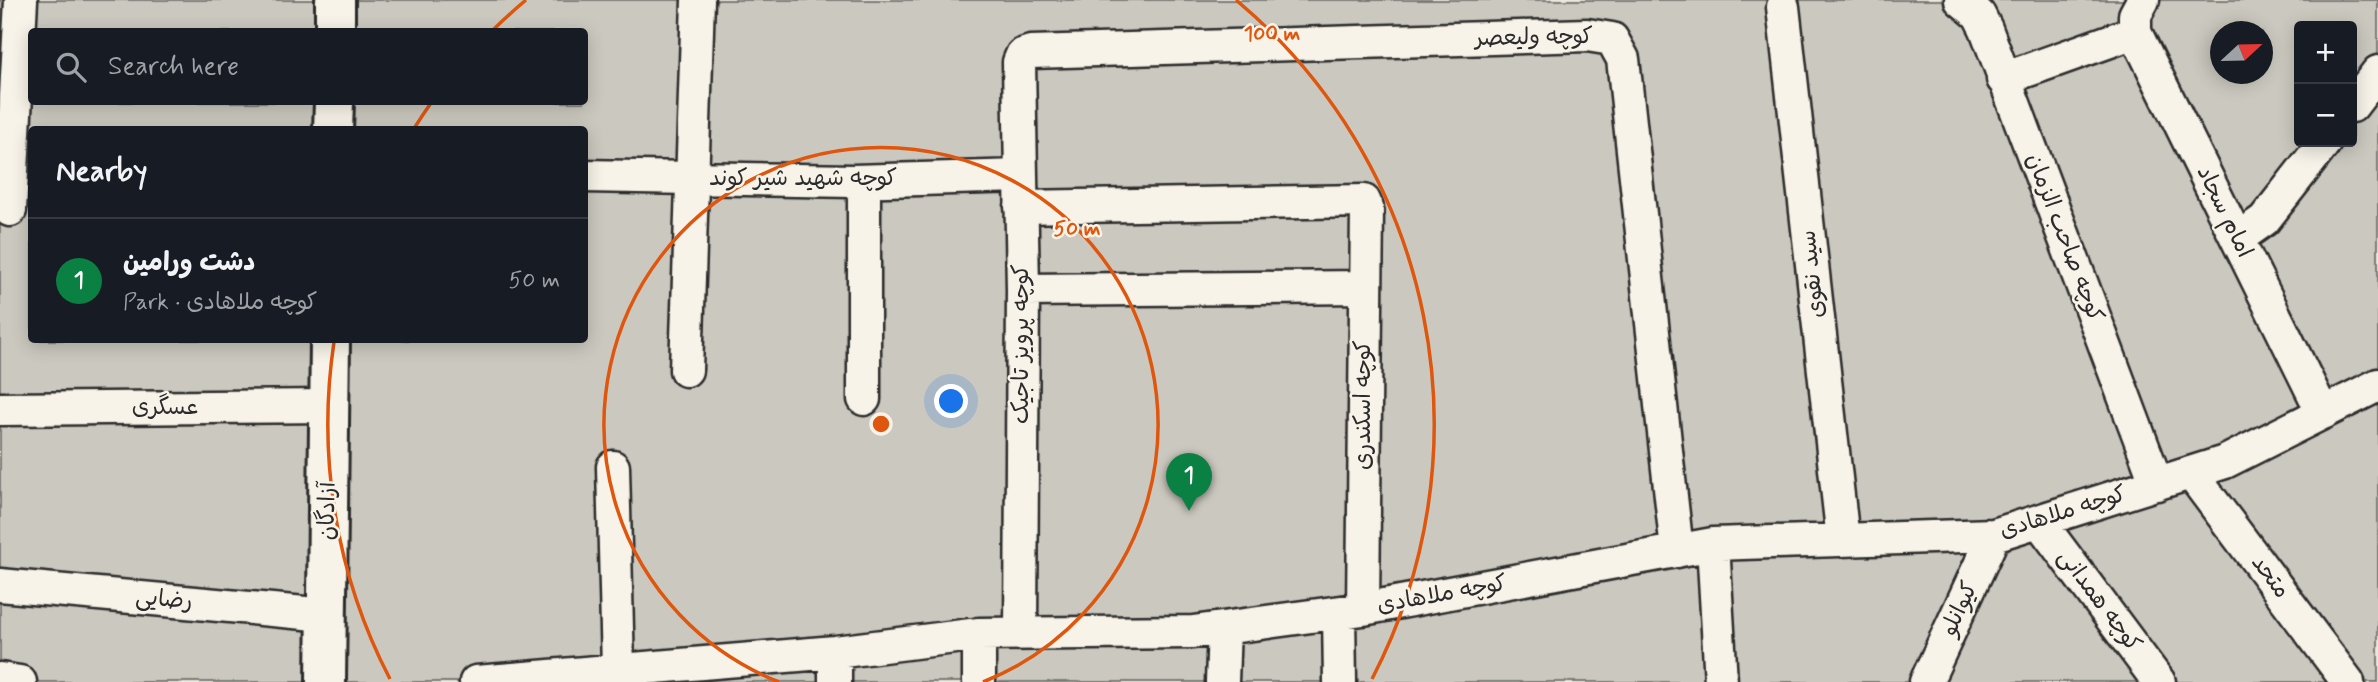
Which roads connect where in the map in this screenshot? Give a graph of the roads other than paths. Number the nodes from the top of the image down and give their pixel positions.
1 (21, 0) edge
2 (335, 0) edge
3 (698, 0) edge
4 (1961, 0) edge
5 (1783, 7) dead end
6 (2139, 14) edge
7 (335, 28) edge
8 (1022, 55) joint
9 (2378, 72) edge
10 (2003, 79) junction
11 (2357, 99) edge
12 (334, 105) edge
13 (333, 126) edge
14 (2321, 147) edge
15 (588, 176) edge
16 (690, 178) junction
17 (864, 181) junction
18 (1021, 191) junction
19 (1363, 201) joint
20 (14, 211) edge
21 (2237, 239) junction
22 (1365, 287) junction
23 (1023, 290) junction
24 (330, 343) edge
25 (686, 370) dead end
26 (2378, 385) edge
27 (864, 399) dead end
28 (330, 406) junction
29 (0, 409) edge
30 (2323, 413) junction
31 (613, 467) dead end
32 (2191, 472) junction
33 (2157, 484) junction
34 (2039, 521) junction
35 (1994, 535) junction
36 (1843, 540) junction
37 (1713, 544) junction
38 (1677, 551) junction
39 (0, 585) edge
40 (1351, 611) junction
41 (327, 615) junction
42 (1224, 628) junction
43 (1021, 633) junction
44 (979, 634) junction
45 (835, 667) edge
46 (618, 670) junction
47 (0, 679) edge
48 (20, 682) edge
49 (326, 682) edge
50 (476, 682) edge
51 (979, 682) edge
52 (1222, 682) edge
53 (1340, 682) edge
54 (1721, 682) edge
55 (1926, 682) edge
56 (2159, 682) edge
57 (2348, 682) edge

1 - 20 street
2 - 7 main road
3 - 16 street
4 - 10 street, کوچه صاحب الزمان
5 - 36 street, سید نقوی
6 - 10 street
6 - 21 street, امام سجاد
8 - 18 street, کوچه پرویز تاجیک
8 - 38 street, کوچه ولیعصر
9 - 11 street
10 - 33 street, کوچه صاحب الزمان
12 - 13 main road
14 - 21 street
15 - 16 street, کوچه شهید شیر کوند
16 - 17 street, کوچه شهید شیر کوند
16 - 25 street
17 - 18 street, کوچه شهید شیر کوند
17 - 27 street
18 - 19 street, کوچه شهید شیر کوند
18 - 23 street, کوچه پرویز تاجیک
19 - 22 street, کوچه اسکندری
21 - 30 street, امام سجاد
22 - 23 street
22 - 40 street, کوچه اسکندری
23 - 43 street, کوچه پرویز تاجیک
24 - 28 main road, آزادگان
26 - 30 street, کوچه ملاهادی
28 - 29 street, عسگری
28 - 41 main road, آزادگان
30 - 32 street, کوچه ملاهادی
31 - 46 street
32 - 33 street, کوچه ملاهادی
32 - 57 street, متحد
33 - 34 street, کوچه ملاهادی
34 - 35 street, کوچه ملاهادی
34 - 56 street, کوچه همدانی
35 - 36 street, کوچه ملاهادی
35 - 55 street, کیوانلو
36 - 37 street, کوچه ملاهادی
37 - 38 street, کوچه ملاهادی
37 - 54 street
38 - 40 street, کوچه ملاهادی
39 - 41 street, رضایی
40 - 42 street, کوچه ملاهادی
40 - 53 street, کوچه اسکندری
41 - 49 main road, آزادگان
42 - 43 street, کوچه ملاهادی
42 - 52 street
43 - 44 street, کوچه ملاهادی
44 - 45 street, کوچه ملاهادی
44 - 51 street
45 - 46 street, کوچه ملاهادی
46 - 50 street, کوچه ملاهادی
47 - 48 street

